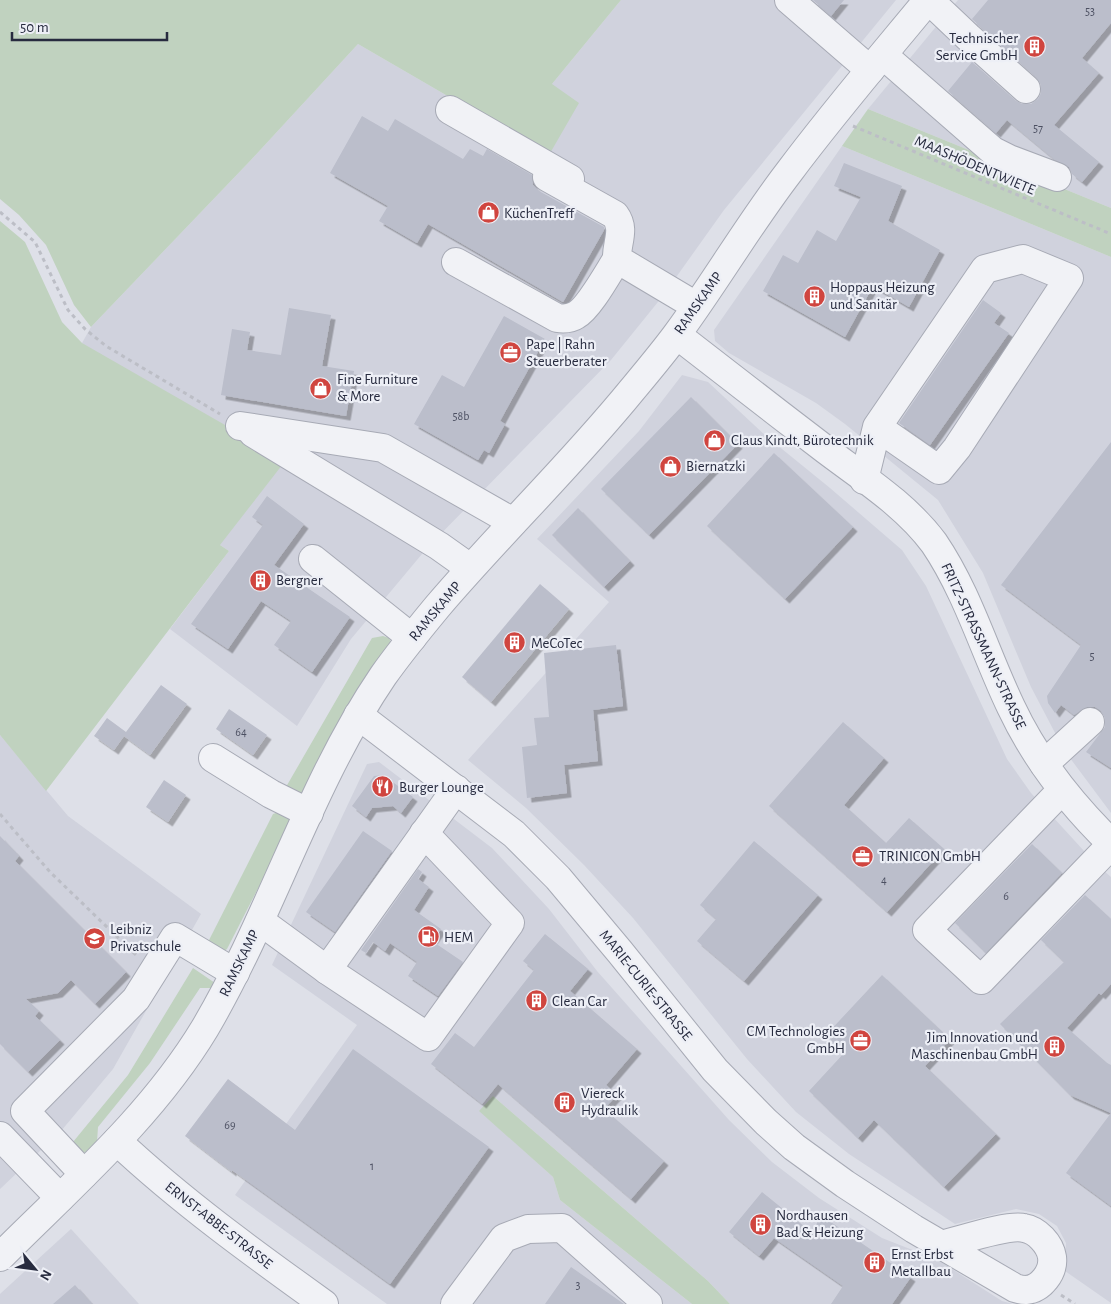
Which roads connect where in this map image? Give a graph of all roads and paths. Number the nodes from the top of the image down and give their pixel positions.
1 (789, 0) edge
2 (929, 0) edge
3 (877, 62) junction
4 (1026, 89) dead end
5 (450, 110) dead end
6 (831, 117) junction
7 (547, 177) dead end
8 (1057, 177) dead end
9 (606, 210) junction
10 (0, 212) edge
11 (1111, 234) edge
12 (617, 260) junction
13 (456, 262) dead end
14 (696, 306) junction
15 (677, 334) junction
16 (240, 426) junction
17 (877, 427) junction
18 (864, 480) junction
19 (513, 522) junction
20 (313, 559) dead end
21 (470, 568) junction
22 (412, 638) junction
23 (358, 715) junction
24 (1090, 722) dead end
25 (213, 758) dead end
26 (1044, 764) junction
27 (456, 789) junction
28 (1062, 790) junction
29 (309, 813) junction
30 (0, 814) edge
31 (424, 833) junction
32 (1110, 841) edge
33 (260, 921) junction
34 (327, 970) junction
35 (153, 972) junction
36 (234, 973) junction
37 (978, 992) dead end
38 (1, 1140) edge
39 (117, 1141) junction
40 (84, 1174) junction
41 (60, 1198) junction
42 (941, 1245) dead end
43 (0, 1257) edge
44 (324, 1304) edge
45 (455, 1304) edge
46 (648, 1304) edge

1 - 3 street
2 - 3 street, RAMSKAMP
2 - 4 street
3 - 6 street, RAMSKAMP
3 - 8 street
5 - 9 street
6 - 11 path, MAASHÖDENTWIETE
6 - 14 street, RAMSKAMP
7 - 9 street
9 - 12 street
10 - 16 path
12 - 13 street
12 - 14 street
14 - 15 street, RAMSKAMP
15 - 18 street, FRITZ-STRASSMANN-STRASSE
15 - 19 street, RAMSKAMP
16 - 19 street
16 - 21 street
17 - 17 street
17 - 18 street
18 - 26 street, FRITZ-STRASSMANN-STRASSE
19 - 21 street, RAMSKAMP
20 - 22 street
21 - 22 street, RAMSKAMP
22 - 23 street, RAMSKAMP
23 - 27 street, MARIE-CURIE-STRASSE
23 - 29 street, RAMSKAMP
24 - 26 street
25 - 29 street
26 - 28 street, FRITZ-STRASSMANN-STRASSE
27 - 31 street
27 - 42 street, MARIE-CURIE-STRASSE
28 - 32 street, FRITZ-STRASSMANN-STRASSE
28 - 32 street
29 - 33 street, RAMSKAMP
30 - 35 path
31 - 34 street
31 - 34 street
32 - 37 street
33 - 34 street
33 - 36 street, RAMSKAMP
35 - 36 street
35 - 40 street
36 - 39 street, RAMSKAMP
38 - 41 street
39 - 40 street, RAMSKAMP
39 - 44 street, ERNST-ABBE-STRASSE
40 - 41 street, RAMSKAMP
41 - 43 street, RAMSKAMP
45 - 46 street

